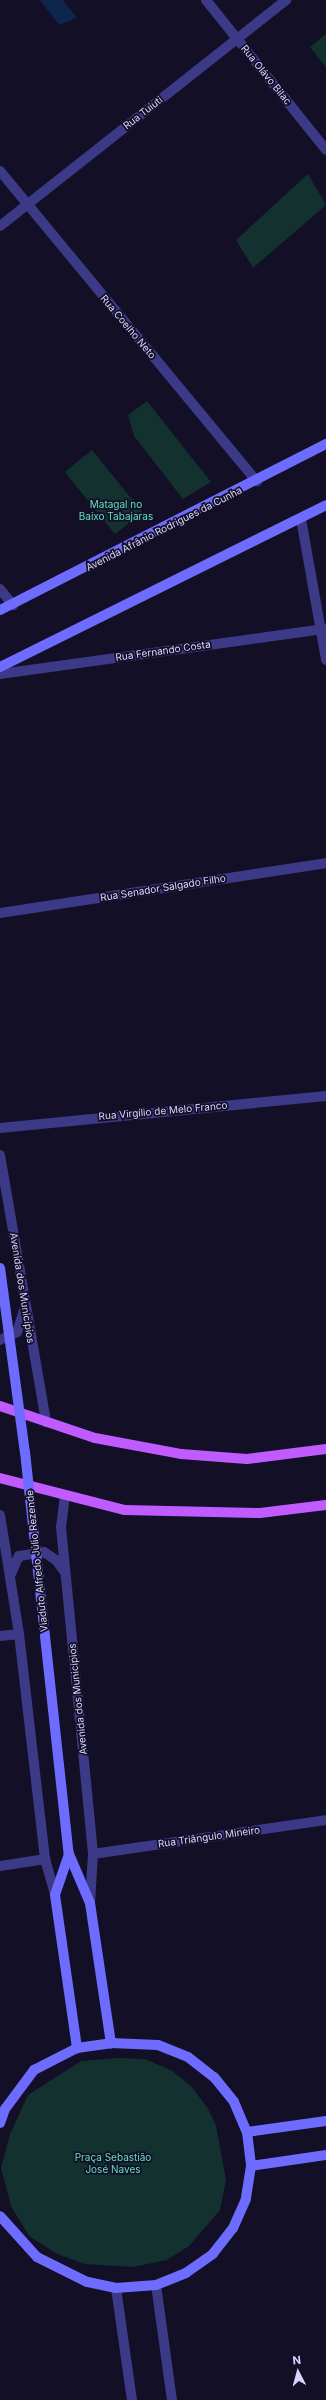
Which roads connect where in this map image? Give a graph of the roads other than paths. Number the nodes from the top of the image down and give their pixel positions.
1 (206, 0) edge
2 (286, 0) edge
3 (237, 40) junction
4 (326, 150) edge
5 (0, 171) edge
6 (26, 204) junction
7 (0, 226) edge
8 (326, 444) edge
9 (257, 482) junction
10 (326, 505) edge
11 (301, 519) junction
12 (0, 589) edge
13 (13, 605) junction
14 (0, 610) edge
15 (324, 629) edge
16 (326, 660) edge
17 (0, 667) edge
18 (0, 674) edge
19 (326, 862) edge
20 (0, 913) edge
21 (326, 1096) edge
22 (0, 1128) edge
23 (0, 1155) edge
24 (0, 1268) edge
25 (25, 1309) junction
26 (0, 1340) edge
27 (0, 1406) edge
28 (46, 1422) junction
29 (326, 1449) edge
30 (0, 1478) edge
31 (65, 1495) junction
32 (326, 1505) edge
33 (0, 1515) edge
34 (65, 1573) junction
35 (10, 1576) junction
36 (19, 1634) junction
37 (0, 1636) edge
38 (326, 1820) edge
39 (69, 1854) junction
40 (93, 1854) junction
41 (45, 1859) junction
42 (0, 1866) edge
43 (55, 1895) junction
44 (90, 1903) junction
45 (111, 2043) junction
46 (77, 2048) junction
47 (326, 2121) edge
48 (0, 2123) edge
49 (247, 2132) junction
50 (326, 2155) edge
51 (251, 2166) junction
52 (0, 2216) edge
53 (156, 2285) junction
54 (116, 2288) junction
55 (132, 2400) edge
56 (172, 2400) edge

1 - 3 street, Rua Olávo Bilac
2 - 3 street, Rua Tuiuti
3 - 4 street, Rua Olávo Bilac
3 - 6 street, Rua Tuiuti
5 - 6 street, Rua Coelho Neto
6 - 7 street, Rua Tuiuti
6 - 9 street, Rua Coelho Neto
8 - 9 street, Avenida Afrânio Rodrigues da Cunha
9 - 13 street, Avenida Afrânio Rodrigues da Cunha
10 - 11 street
11 - 15 street
11 - 17 street
12 - 13 street
13 - 14 street, Avenida Afrânio Rodrigues da Cunha
15 - 16 street
15 - 18 street, Rua Fernando Costa
19 - 20 street, Rua Senador Salgado Filho
21 - 22 street, Rua Virgílio de Melo Franco
23 - 25 street, Avenida dos Municípios
24 - 39 street, Viaduto Alfredo Júlio Rezende, bridge
25 - 26 street
25 - 28 street, Avenida dos Municípios
27 - 28 main road
28 - 29 main road
30 - 31 main road
31 - 32 main road
31 - 34 street, Avenida dos Municípios
33 - 35 street
34 - 35 street
34 - 40 street, Avenida dos Municípios
35 - 36 street
36 - 37 street
36 - 41 street
38 - 40 street, Rua Triângulo Mineiro
39 - 43 street
39 - 44 street, Avenida dos Municípios
40 - 44 street, Avenida dos Municípios
41 - 42 street
41 - 43 street
43 - 46 street
44 - 45 street, Avenida dos Municípios
45 - 46 street
45 - 49 street
46 - 48 street
47 - 49 street
49 - 51 street
50 - 51 street
51 - 53 street
52 - 54 street
53 - 54 street
53 - 56 street
54 - 55 street

